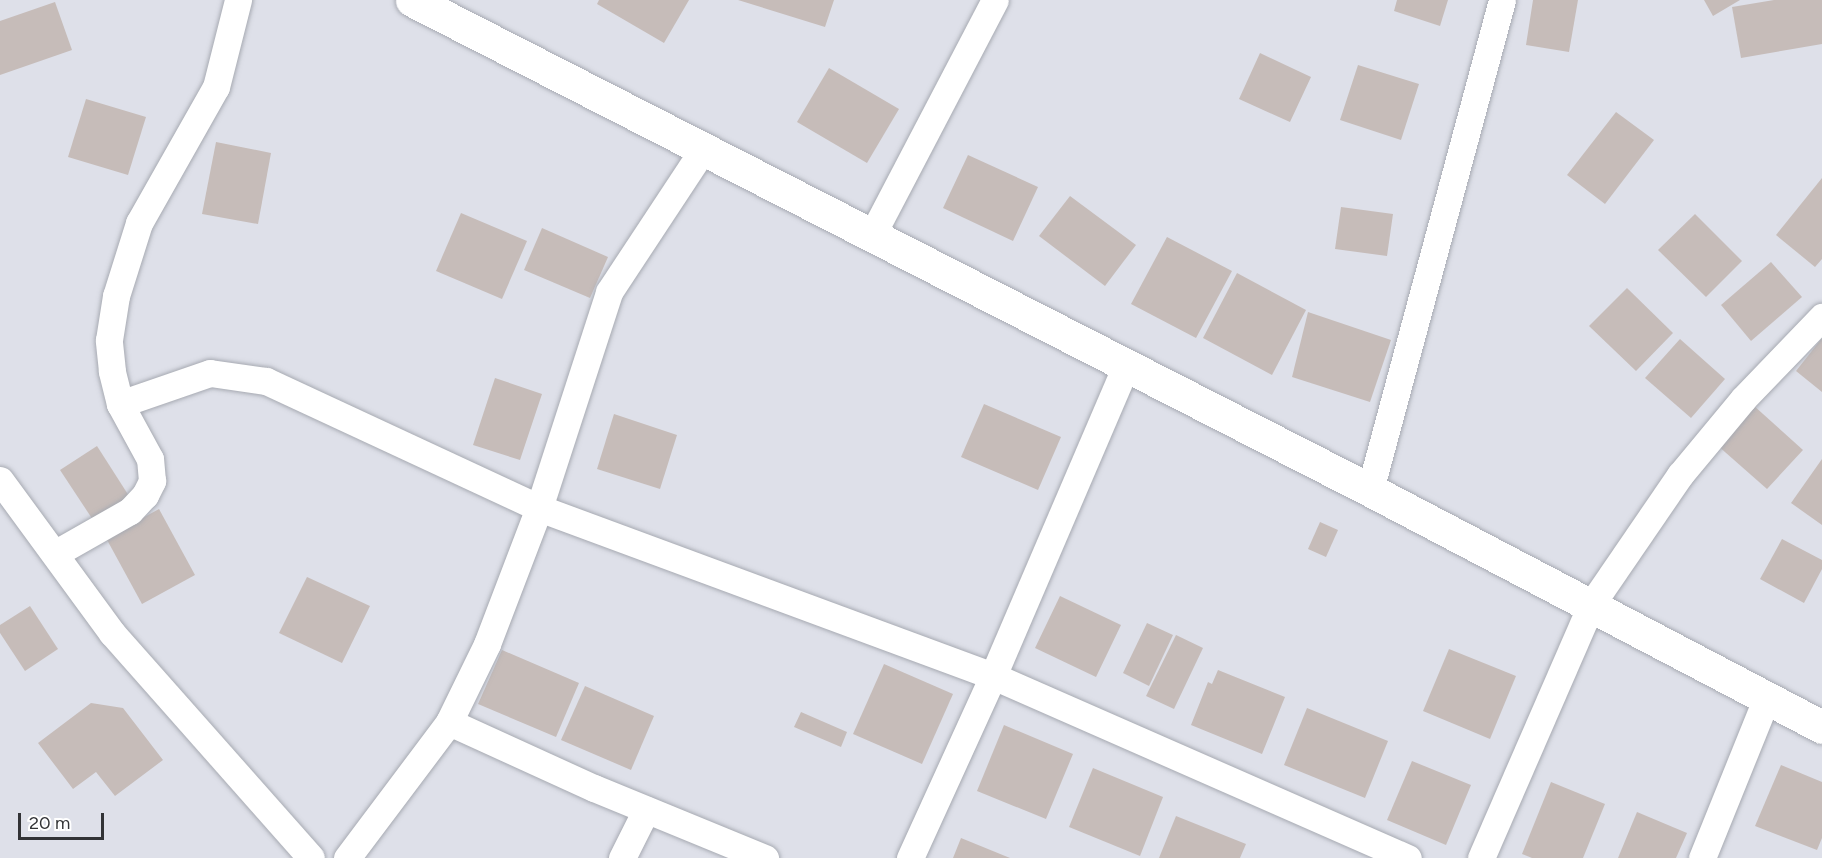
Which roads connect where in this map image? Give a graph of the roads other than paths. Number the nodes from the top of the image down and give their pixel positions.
1 (238, 0) edge
2 (412, 0) edge
3 (995, 0) edge
4 (1502, 0) edge
5 (454, 9) edge
6 (702, 151) junction
7 (872, 235) junction
8 (1822, 317) edge
9 (1126, 365) junction
10 (120, 404) junction
11 (0, 480) edge
12 (1370, 490) junction
13 (539, 508) junction
14 (56, 553) junction
15 (1590, 605) junction
16 (993, 676) junction
17 (1767, 697) junction
18 (449, 722) junction
19 (1822, 727) edge
20 (646, 810) junction
21 (311, 858) edge
22 (347, 858) edge
23 (622, 858) edge
24 (765, 858) edge
25 (909, 858) edge
26 (1408, 858) edge
27 (1481, 858) edge
28 (1702, 858) edge

1 - 10 street
2 - 5 main road
3 - 7 street
4 - 12 street
5 - 6 main road
6 - 7 main road
6 - 13 street
7 - 9 main road
8 - 15 street
9 - 12 main road
9 - 16 street
10 - 13 street
10 - 14 street
11 - 14 street
12 - 15 main road
13 - 16 street
13 - 18 street
14 - 21 street
15 - 17 main road
15 - 27 street
16 - 25 street
16 - 26 street
17 - 19 main road
17 - 28 street
18 - 20 street
18 - 22 street
20 - 23 street
20 - 24 street

